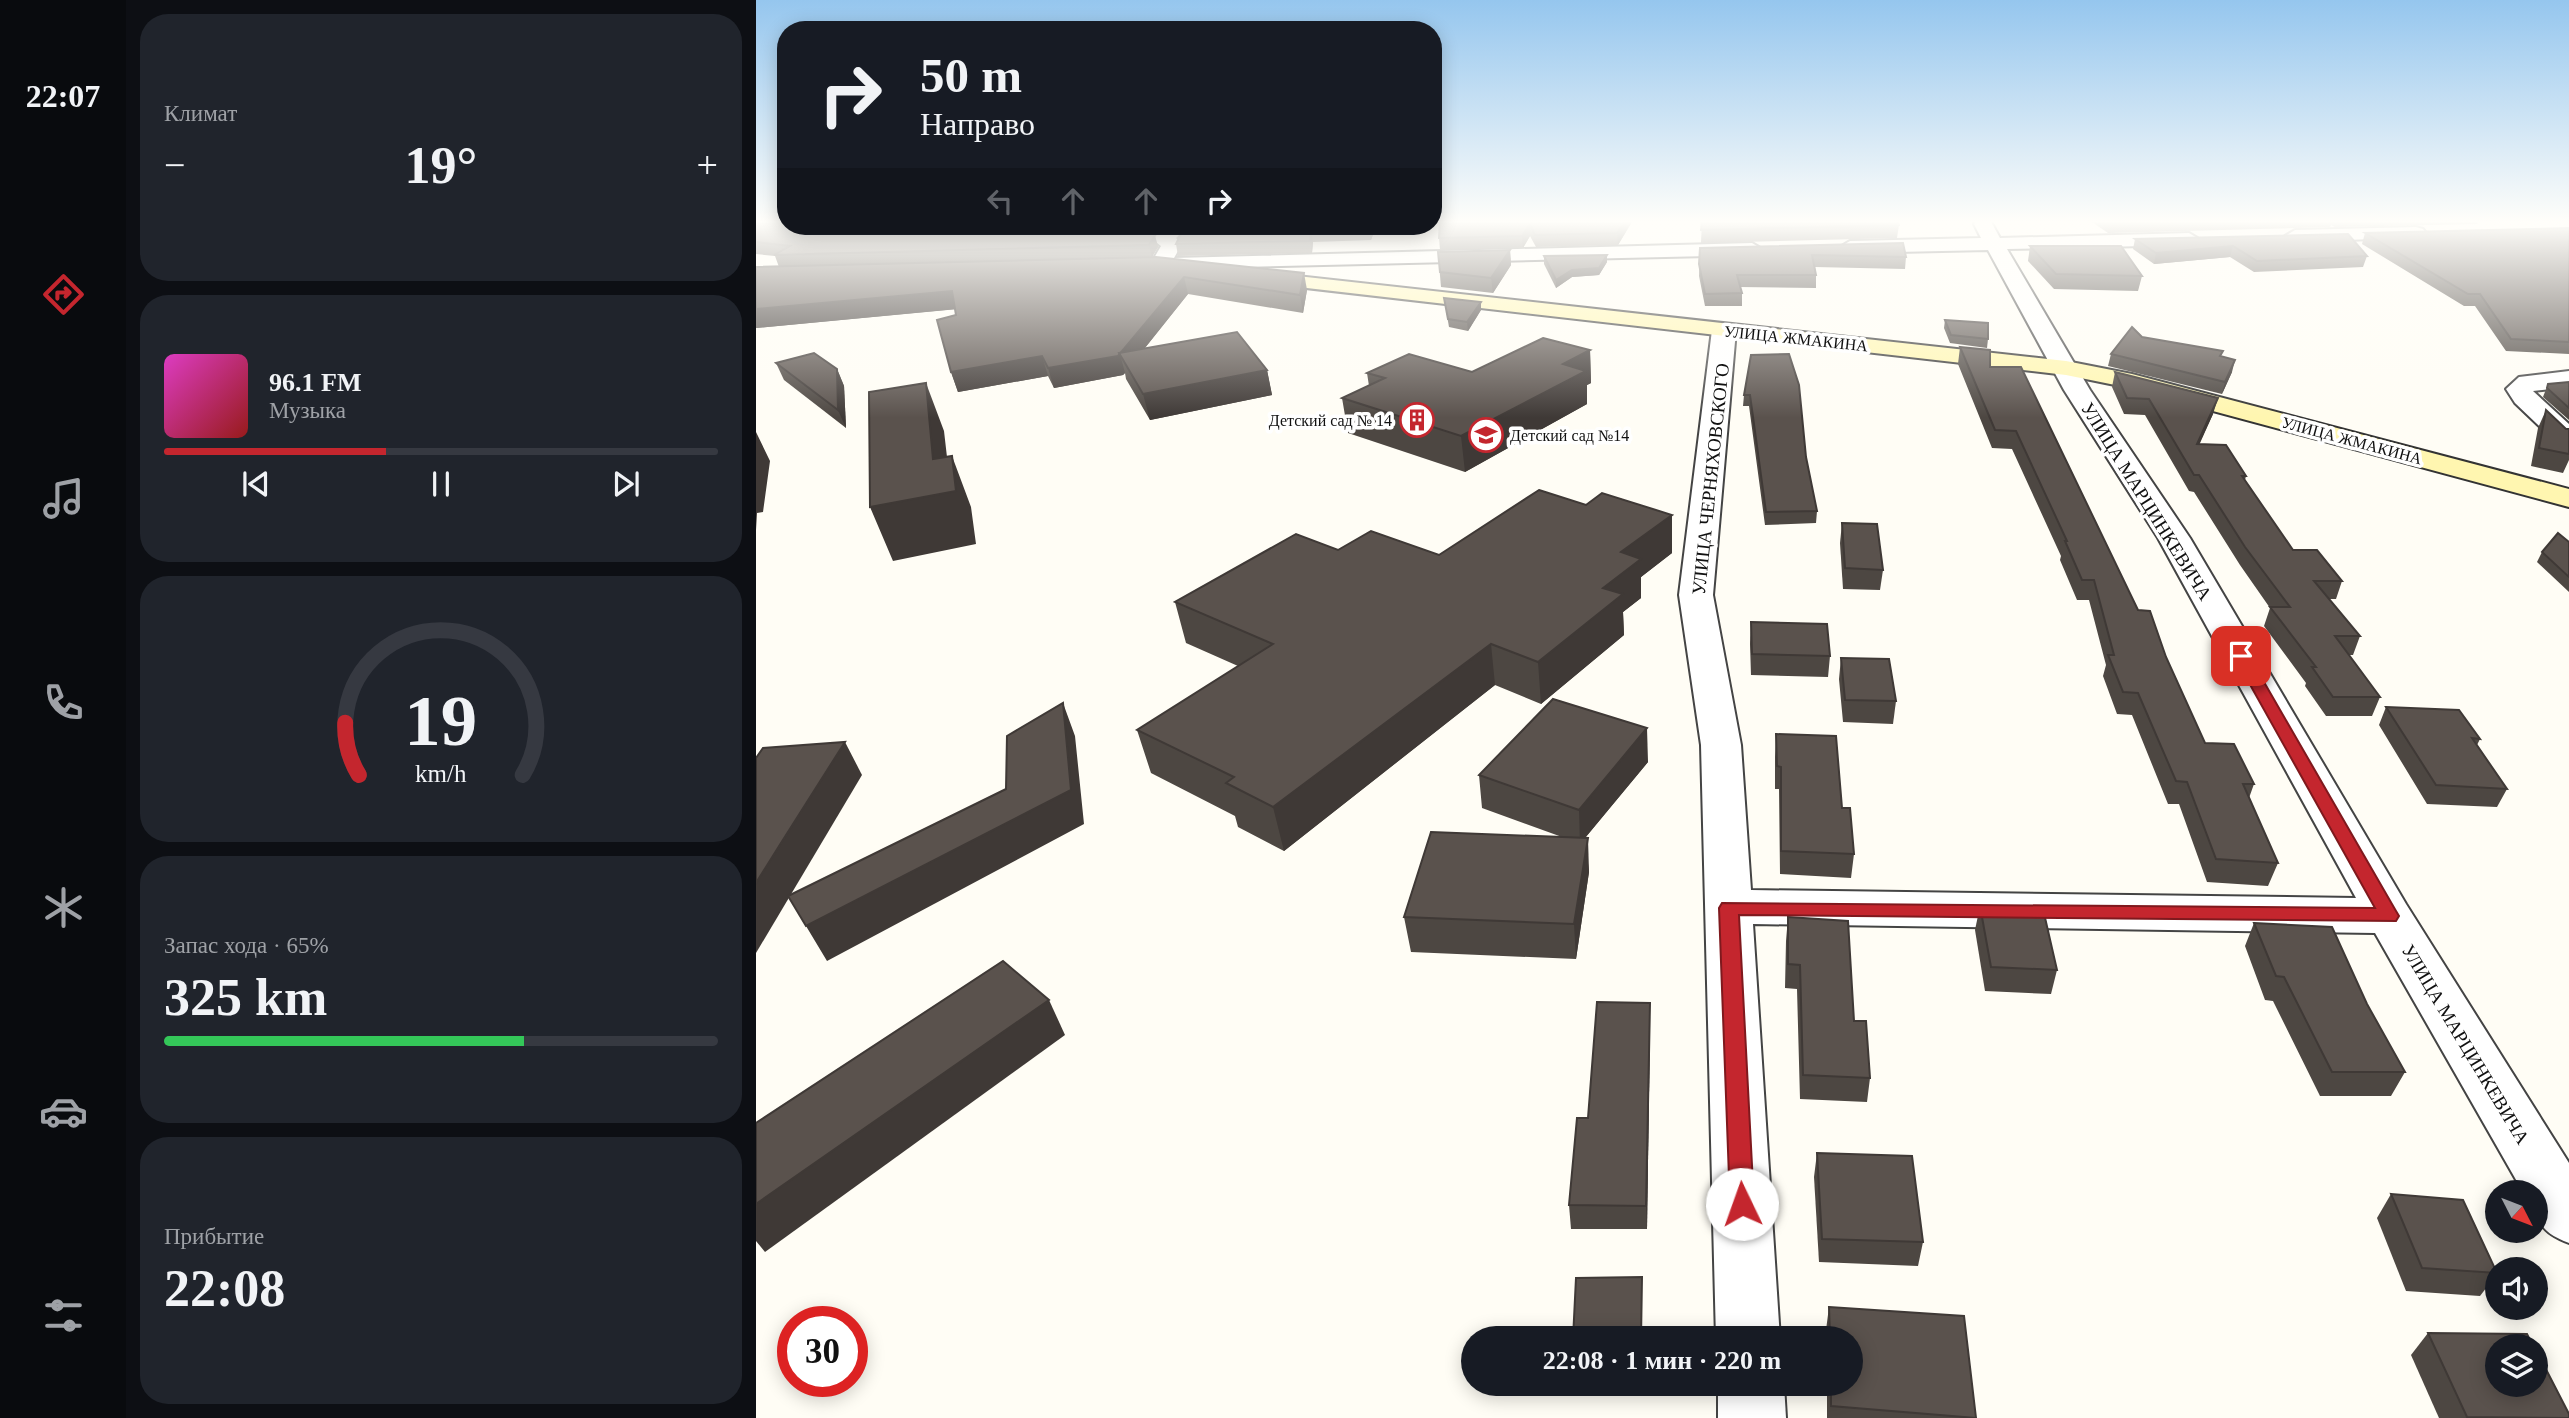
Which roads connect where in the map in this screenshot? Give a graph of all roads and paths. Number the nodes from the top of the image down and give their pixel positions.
1 (1339, 286) edge
2 (2019, 286) edge
3 (1724, 330) junction
4 (2066, 368) junction
5 (2569, 379) edge
6 (2569, 439) edge
7 (2569, 498) edge
8 (1729, 908) junction
9 (2389, 916) junction
10 (2569, 1216) edge
11 (1747, 1326) edge
12 (1751, 1396) edge
13 (1752, 1418) edge

1 - 3 street, УЛИЦА ЖМАКИНА
2 - 4 street, УЛИЦА МАРЦИНКЕВИЧА
3 - 4 street, УЛИЦА ЖМАКИНА
3 - 8 street, УЛИЦА ЧЕРНЯХОВСКОГО
4 - 7 street, УЛИЦА ЖМАКИНА
4 - 9 street, УЛИЦА МАРЦИНКЕВИЧА
5 - 6 street
8 - 9 street
8 - 11 street, УЛИЦА ЧЕРНЯХОВСКОГО
9 - 10 street, УЛИЦА МАРЦИНКЕВИЧА
12 - 13 street

